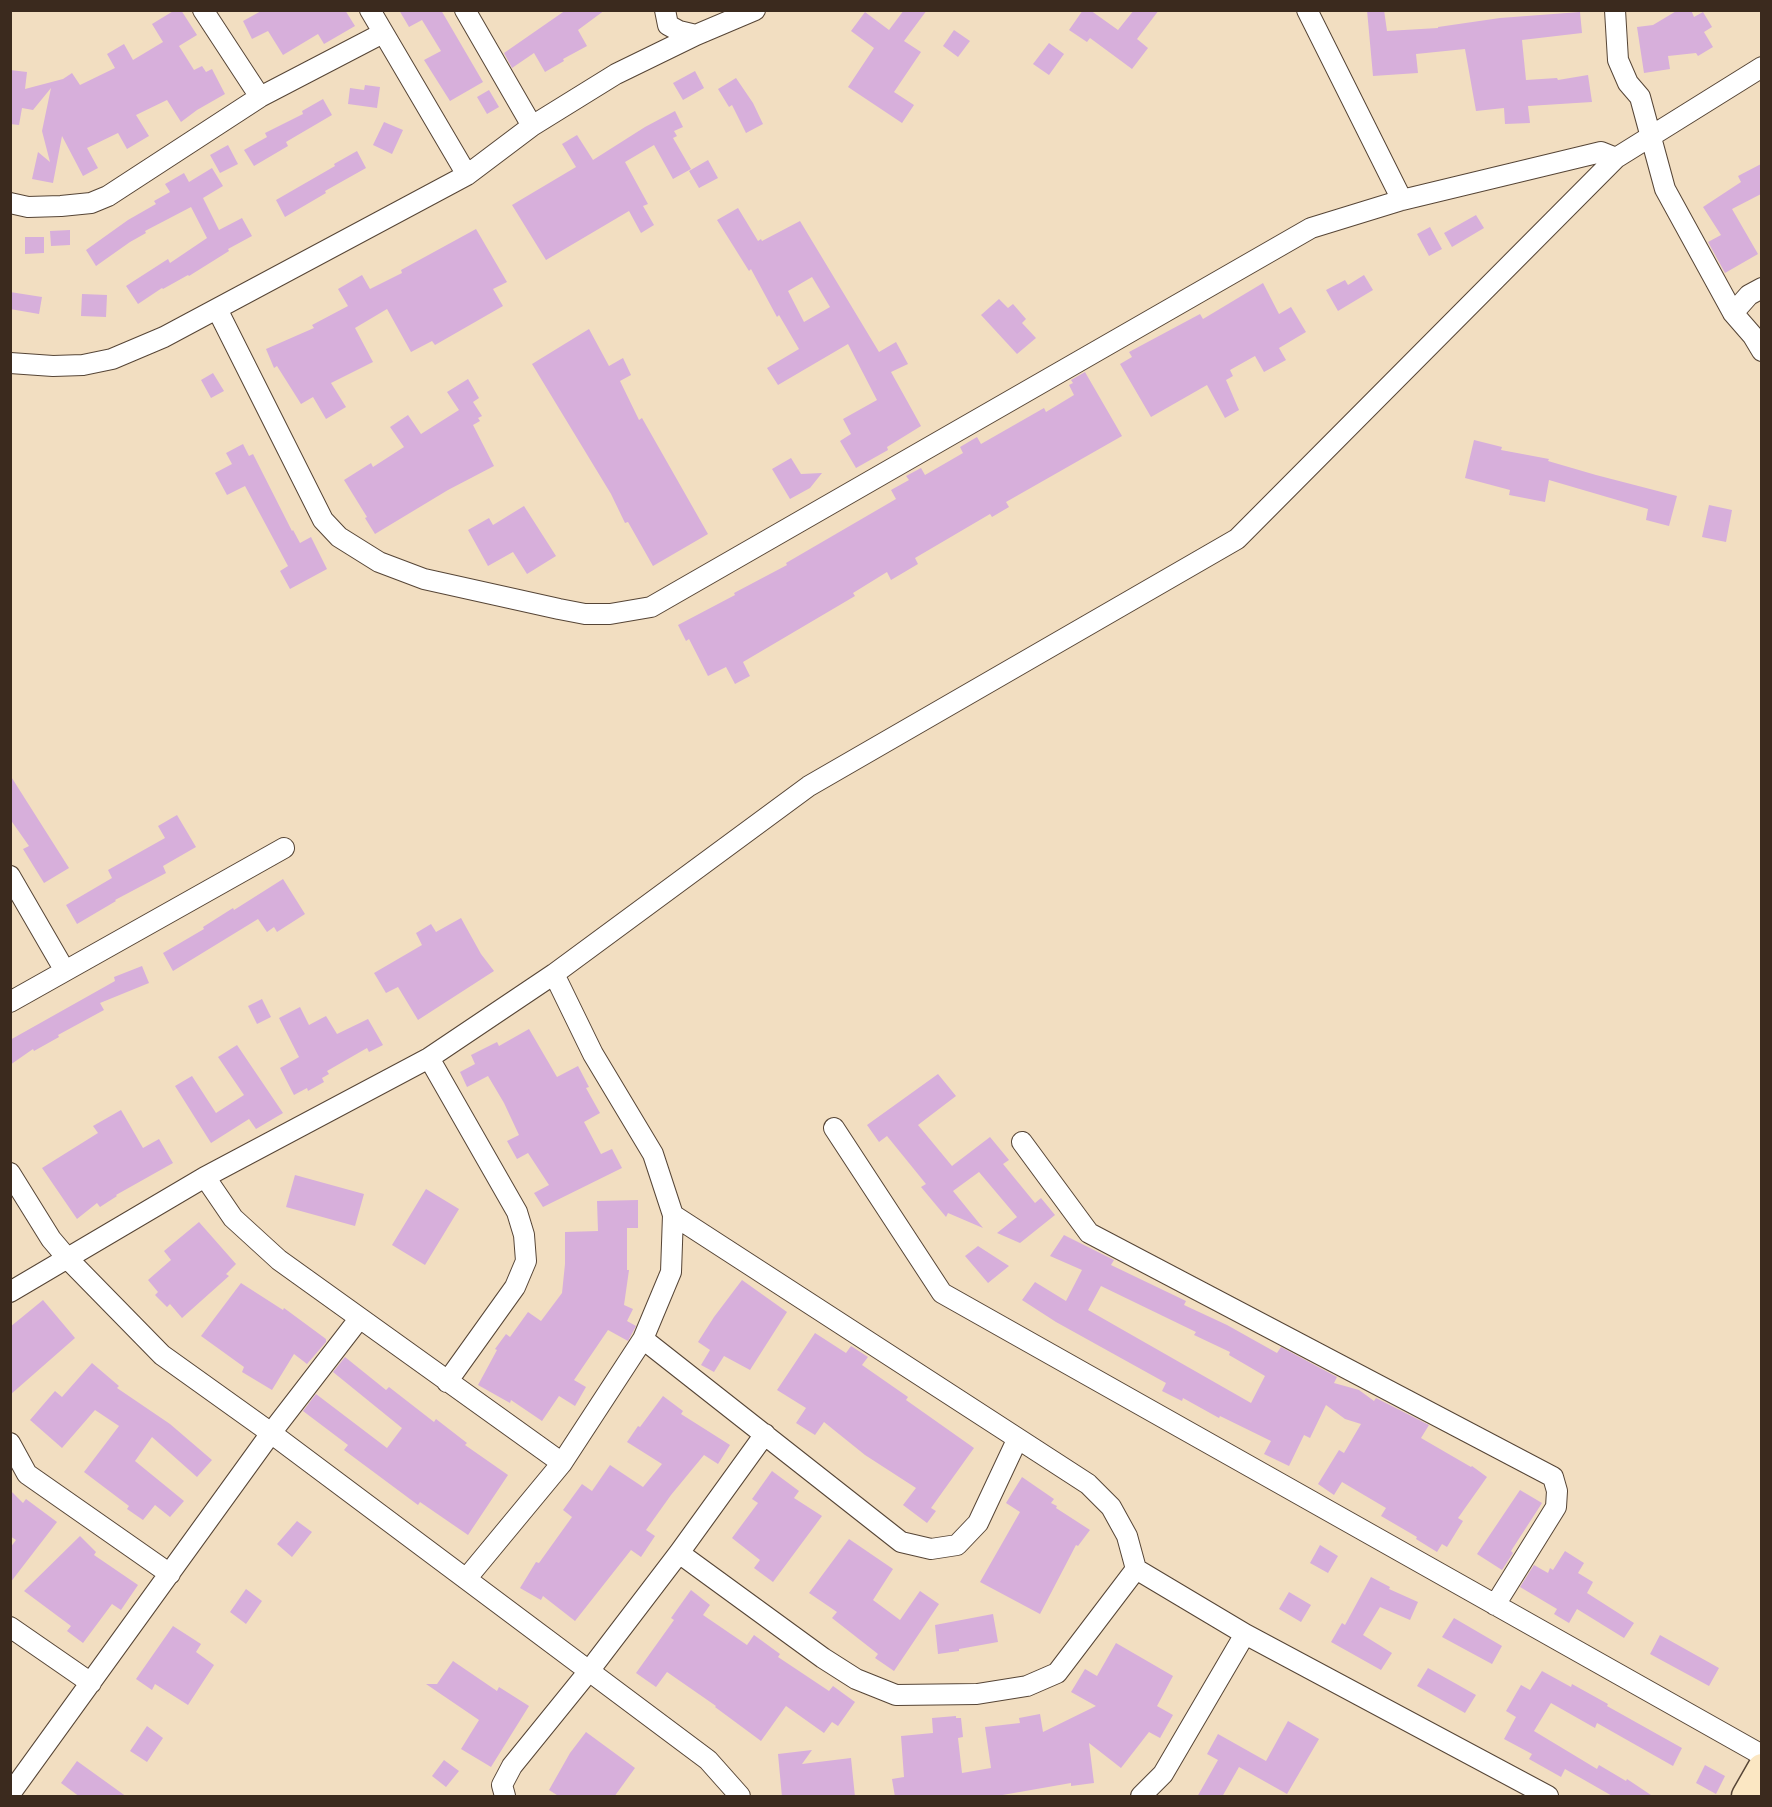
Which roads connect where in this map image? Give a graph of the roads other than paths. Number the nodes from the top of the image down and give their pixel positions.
1 (203, 10) edge
2 (370, 10) edge
3 (465, 10) edge
4 (664, 10) edge
5 (755, 10) edge
6 (1307, 10) edge
7 (1615, 10) edge
8 (384, 33) junction
9 (696, 35) junction
10 (1761, 67) edge
11 (260, 97) junction
12 (532, 126) junction
13 (1651, 134) junction
14 (1616, 158) junction
15 (467, 175) junction
16 (1402, 200) junction
17 (10, 203) edge
18 (1761, 288) edge
19 (217, 309) junction
20 (1733, 313) junction
21 (1761, 351) edge
22 (10, 363) edge
23 (284, 848) dead end
24 (10, 876) edge
25 (65, 971) junction
26 (554, 974) junction
27 (10, 1002) edge
28 (429, 1058) junction
29 (834, 1128) dead end
30 (1022, 1142) dead end
31 (10, 1173) edge
32 (205, 1177) junction
33 (673, 1215) junction
34 (68, 1259) junction
35 (10, 1292) edge
36 (359, 1319) junction
37 (643, 1339) junction
38 (447, 1383) junction
39 (271, 1434) junction
40 (765, 1434) junction
41 (1017, 1440) junction
42 (10, 1443) edge
43 (562, 1463) junction
44 (679, 1553) junction
45 (1136, 1569) junction
46 (170, 1574) junction
47 (466, 1579) junction
48 (1495, 1605) junction
49 (10, 1627) edge
50 (1245, 1634) junction
51 (589, 1671) junction
52 (91, 1683) junction
53 (1761, 1755) edge
54 (1761, 1768) edge
55 (10, 1794) edge
56 (505, 1797) edge
57 (740, 1797) edge
58 (1141, 1797) edge
59 (1548, 1797) edge
60 (1746, 1797) edge

1 - 11 street
2 - 8 street
3 - 12 street
4 - 9 street
5 - 9 street
6 - 16 street
7 - 13 street
8 - 11 street
8 - 15 street
9 - 12 street
10 - 13 street
11 - 17 street
12 - 15 street
13 - 14 street
13 - 20 street
14 - 16 street
14 - 26 street
15 - 19 street
16 - 19 street
18 - 20 street
19 - 22 street
20 - 21 street
23 - 25 street
24 - 25 street
25 - 27 street
26 - 28 street
26 - 33 street
28 - 32 street
28 - 38 street
29 - 48 street
30 - 48 street
31 - 34 street
32 - 34 street
32 - 36 street
33 - 37 street
33 - 41 street
34 - 35 street
34 - 39 street
36 - 38 street
36 - 39 street
37 - 40 street
37 - 43 street
38 - 43 street
39 - 46 street
39 - 47 street
40 - 41 street
40 - 44 street
41 - 45 street
42 - 46 street
43 - 47 street
44 - 45 street
44 - 51 street
45 - 50 street
46 - 52 street
47 - 51 street
48 - 53 street
49 - 52 street
50 - 58 street
50 - 59 street
51 - 56 street
51 - 57 street
52 - 55 street
54 - 60 street

